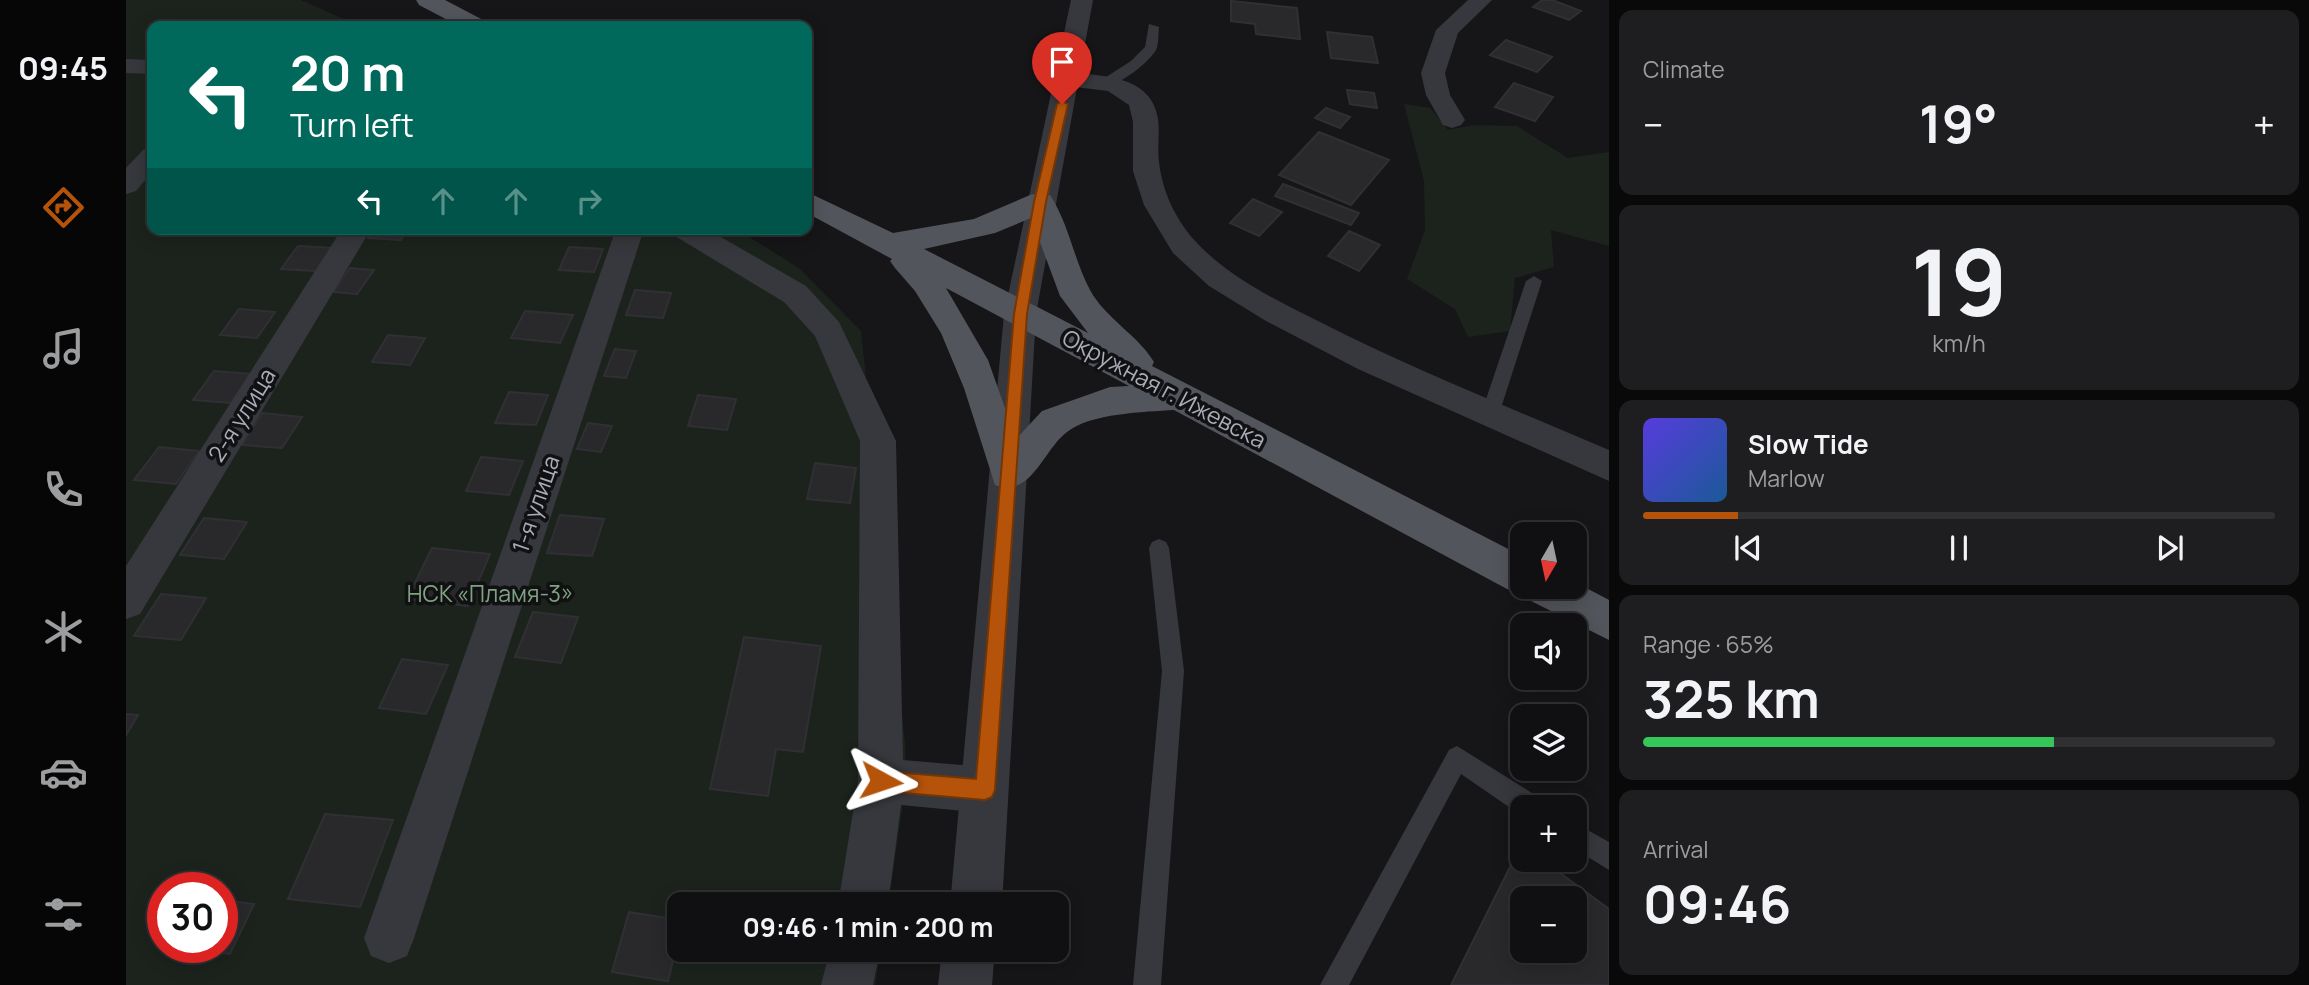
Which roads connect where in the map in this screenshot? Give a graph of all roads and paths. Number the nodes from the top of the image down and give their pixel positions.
1 (427, 0) edge
2 (1082, 0) edge
3 (1481, 0) edge
4 (467, 21) edge
5 (1153, 27) dead end
6 (126, 66) edge
7 (147, 67) edge
8 (1068, 80) junction
9 (1108, 82) junction
10 (1452, 120) dead end
11 (147, 162) edge
12 (126, 185) edge
13 (1040, 202) junction
14 (812, 204) edge
15 (353, 235) edge
16 (628, 235) edge
17 (695, 235) edge
18 (889, 244) junction
19 (1534, 281) dead end
20 (1020, 314) junction
21 (1176, 396) junction
22 (1490, 414) junction
23 (1609, 466) edge
24 (1008, 474) junction
25 (1159, 548) dead end
26 (1510, 570) edge
27 (1567, 599) edge
28 (126, 601) edge
29 (1609, 621) edge
30 (881, 781) junction
31 (985, 790) junction
32 (1513, 795) edge
33 (1587, 843) edge
34 (1609, 857) edge
35 (865, 892) edge
36 (978, 892) edge
37 (389, 938) dead end
38 (852, 962) edge
39 (968, 962) edge
40 (847, 985) edge
41 (965, 985) edge
42 (1147, 985) edge
43 (1334, 985) edge

1 - 4 main road
2 - 8 street
3 - 10 street
5 - 9 lane
6 - 7 street
8 - 9 street
8 - 13 street
9 - 22 street
11 - 12 street
13 - 18 main road
13 - 20 street
13 - 21 main road
14 - 18 main road, Окружная г. Ижевска
15 - 28 street, 2-я улица
16 - 37 street, 1-я улица
17 - 30 street
18 - 20 main road, Окружная г. Ижевска
18 - 24 main road
19 - 22 lane
20 - 21 main road, Окружная г. Ижевска
20 - 24 street
21 - 24 main road
21 - 26 main road, Окружная г. Ижевска
22 - 23 street
24 - 31 street
25 - 42 lane
27 - 29 main road
30 - 31 street
30 - 35 street
31 - 36 street
32 - 43 lane
33 - 34 lane
38 - 40 street
39 - 41 street

